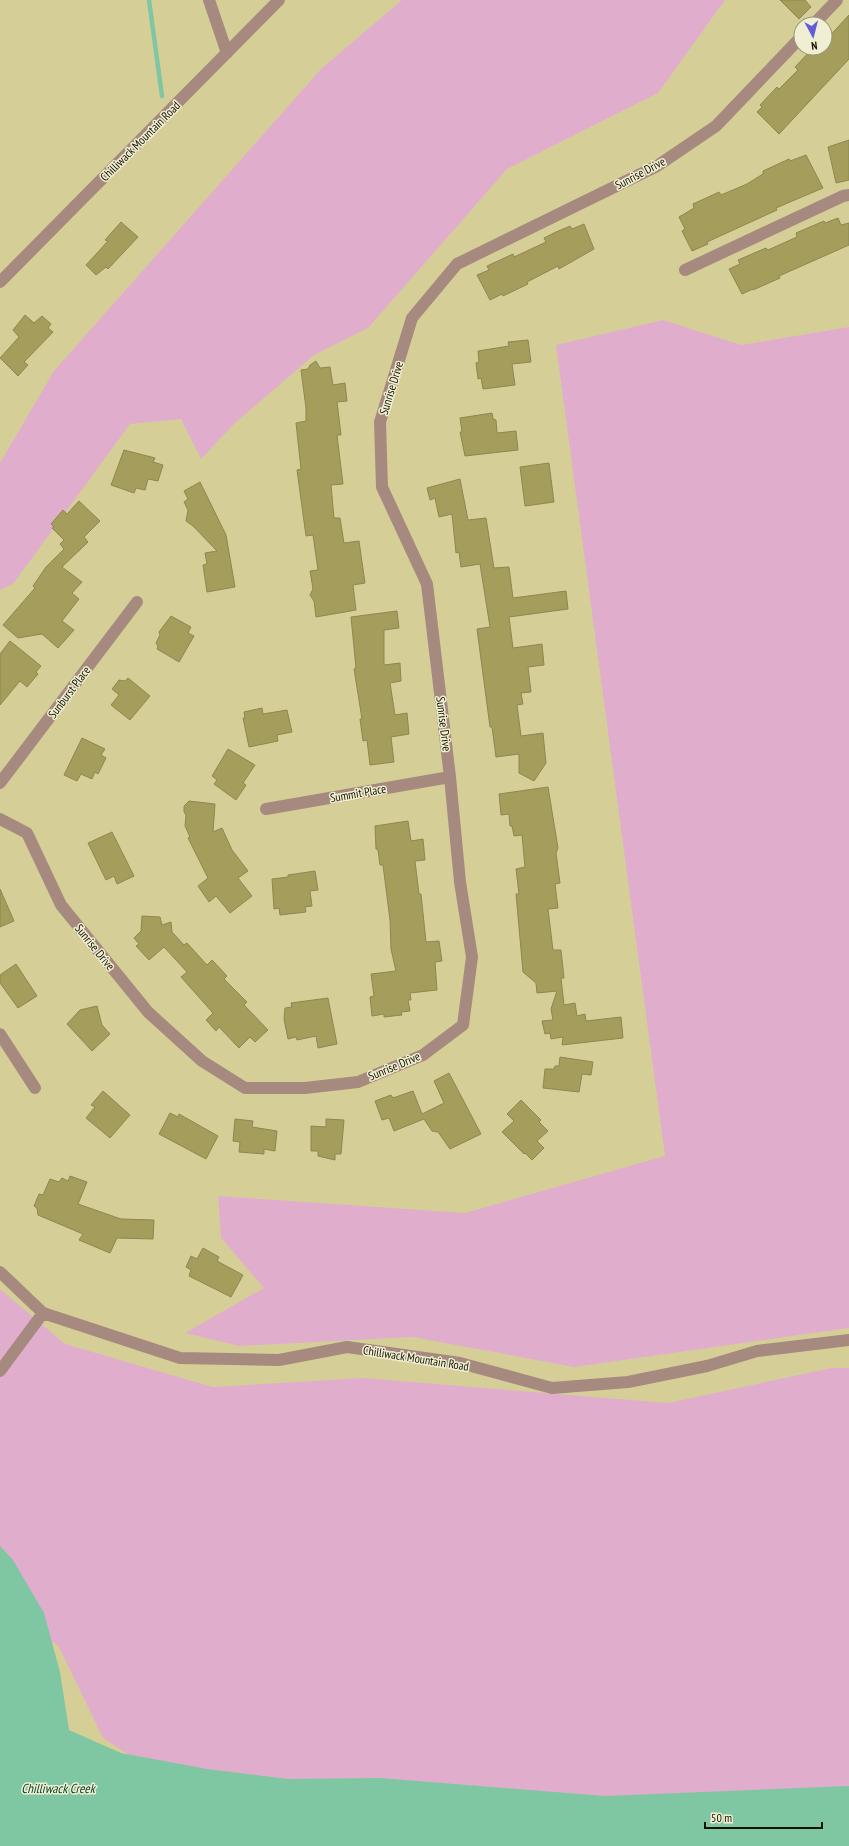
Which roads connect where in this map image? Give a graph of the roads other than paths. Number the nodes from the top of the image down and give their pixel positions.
1 (209, 0) edge
2 (279, 0) edge
3 (837, 0) edge
4 (822, 16) edge
5 (793, 46) edge
6 (226, 53) junction
7 (849, 195) edge
8 (685, 270) dead end
9 (0, 282) edge
10 (137, 602) dead end
11 (450, 777) junction
12 (0, 783) edge
13 (266, 810) dead end
14 (0, 819) edge
15 (0, 1034) edge
16 (35, 1088) dead end
17 (0, 1272) edge
18 (43, 1313) junction
19 (849, 1340) edge
20 (0, 1370) edge

1 - 6 street
2 - 6 street, Chilliwack Mountain Road
3 - 4 street
5 - 11 street, Sunrise Drive
6 - 9 street, Chilliwack Mountain Road
7 - 8 street
10 - 12 street, Sunburst Place
11 - 13 street, Summit Place
11 - 14 street, Sunrise Drive
15 - 16 street
17 - 18 street, Chilliwack Mountain Road
18 - 19 street, Chilliwack Mountain Road
18 - 20 street

